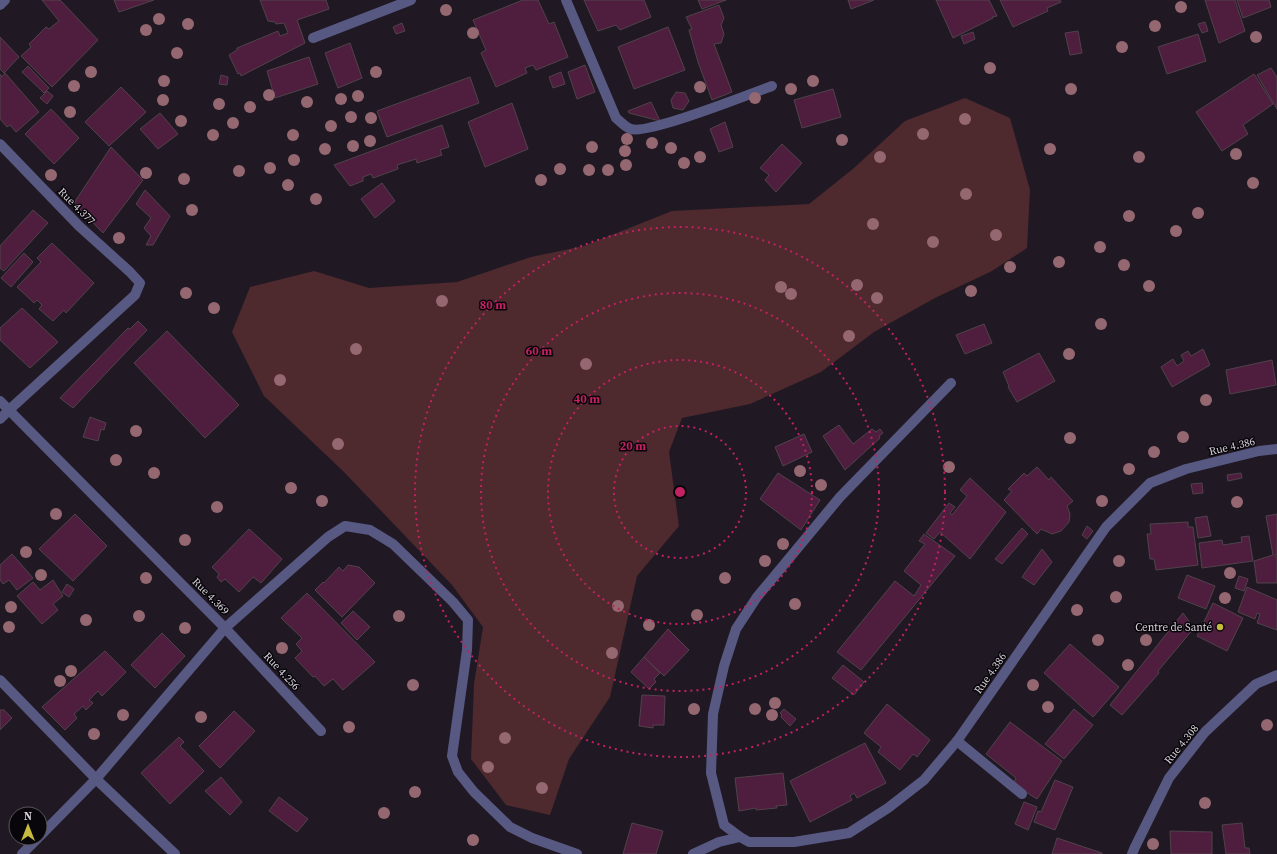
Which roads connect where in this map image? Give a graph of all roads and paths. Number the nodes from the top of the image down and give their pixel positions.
1 (5, 0) edge
2 (411, 0) edge
3 (566, 0) edge
4 (0, 5) edge
5 (313, 38) dead end
6 (772, 86) dead end
7 (0, 144) edge
8 (951, 382) dead end
9 (0, 401) edge
10 (9, 410) junction
11 (0, 419) edge
12 (1277, 449) edge
13 (225, 628) junction
14 (1277, 675) edge
15 (0, 680) edge
16 (321, 731) dead end
17 (957, 742) junction
18 (96, 779) junction
19 (1022, 794) dead end
20 (48, 828) edge
21 (740, 837) junction
22 (30, 846) edge
23 (22, 854) edge
24 (175, 854) edge
25 (577, 854) edge
26 (693, 854) edge
27 (1132, 854) edge

1 - 4 street
2 - 5 street
3 - 6 street
7 - 10 street, Rue 4.377
8 - 21 street
9 - 10 street, Rue 4.369
10 - 11 street
10 - 13 street, Rue 4.369
12 - 17 street, Rue 4.386
13 - 16 street, Rue 4.256
13 - 18 street, Rue 4.369
13 - 25 street
14 - 27 street, Rue 4.308
15 - 18 street
17 - 19 street
17 - 21 street, Rue 4.386
18 - 20 street, Rue 4.369
18 - 24 street
21 - 26 street, Rue 4.386
22 - 23 street, Rue 4.369

